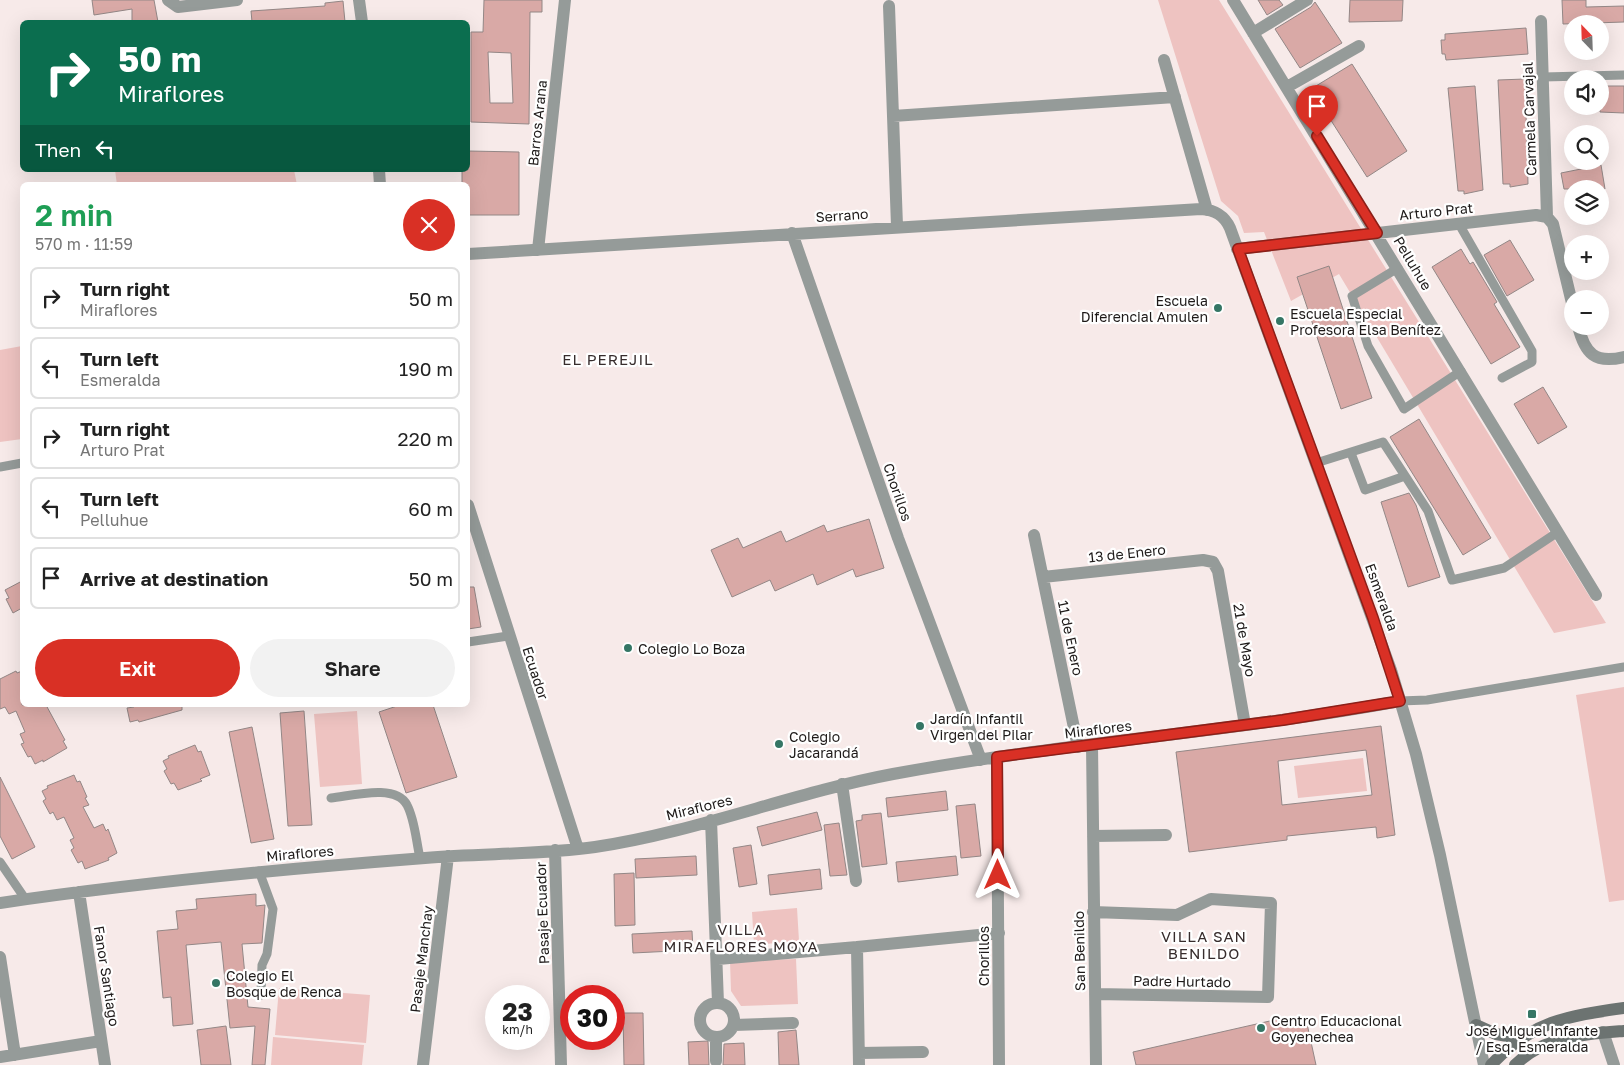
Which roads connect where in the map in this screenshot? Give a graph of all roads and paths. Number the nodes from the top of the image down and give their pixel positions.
1 (168, 0) edge
2 (237, 0) edge
3 (359, 0) edge
4 (565, 0) edge
5 (1233, 0) edge
6 (1307, 0) edge
7 (889, 6) dead end
8 (362, 20) edge
9 (1541, 21) dead end
10 (1253, 33) junction
11 (1359, 46) dead end
12 (1164, 60) dead end
13 (1624, 75) edge
14 (1543, 77) junction
15 (1287, 87) junction
16 (1175, 97) junction
17 (894, 116) junction
18 (1213, 212) junction
19 (1547, 217) junction
20 (1458, 224) junction
21 (897, 226) junction
22 (792, 233) junction
23 (1377, 233) junction
24 (1238, 249) junction
25 (538, 250) junction
26 (470, 254) edge
27 (1398, 268) junction
28 (1569, 290) edge
29 (1580, 335) edge
30 (1624, 357) edge
31 (1461, 371) junction
32 (1502, 378) dead end
33 (1351, 453) junction
34 (20, 463) edge
35 (1316, 463) junction
36 (0, 467) edge
37 (1405, 476) junction
38 (470, 525) edge
39 (1558, 532) junction
40 (1034, 535) dead end
41 (1213, 562) joint
42 (1043, 577) junction
43 (1596, 595) dead end
44 (508, 636) junction
45 (470, 642) edge
46 (1624, 666) edge
47 (1400, 701) junction
48 (1245, 725) junction
49 (1092, 745) junction
50 (1078, 747) junction
51 (997, 757) junction
52 (980, 760) junction
53 (842, 784) junction
54 (331, 798) dead end
55 (711, 820) junction
56 (1093, 836) junction
57 (1166, 836) dead end
58 (578, 849) junction
59 (555, 850) junction
60 (448, 856) junction
61 (420, 858) junction
62 (0, 862) edge
63 (259, 871) junction
64 (856, 881) dead end
65 (79, 892) junction
66 (26, 900) junction
67 (0, 903) edge
68 (1093, 912) junction
69 (998, 933) junction
70 (857, 947) junction
71 (0, 957) edge
72 (718, 959) junction
73 (1095, 994) junction
74 (261, 995) dead end
75 (718, 1003) junction
76 (1624, 1008) edge
77 (793, 1023) dead end
78 (1476, 1025) junction
79 (734, 1026) junction
80 (1624, 1031) edge
81 (1603, 1032) junction
82 (716, 1038) junction
83 (1519, 1038) junction
84 (101, 1041) junction
85 (923, 1052) dead end
86 (15, 1055) junction
87 (0, 1057) edge
88 (859, 1059) edge
89 (716, 1060) dead end
90 (105, 1065) edge
91 (424, 1065) edge
92 (562, 1065) edge
93 (998, 1065) edge
94 (1096, 1065) edge
95 (1484, 1065) edge
96 (1491, 1065) edge
97 (1515, 1065) edge
98 (1614, 1065) edge

1 - 2 street
3 - 8 street
4 - 25 street, Barros Arana
5 - 10 street, Pelluhue
6 - 10 street
7 - 17 street
9 - 14 street, Carmela Carvajal
10 - 15 street, Pelluhue
11 - 15 street
12 - 16 street, Esmeralda
13 - 14 lane
14 - 19 street, Carmela Carvajal
15 - 23 street, Pelluhue
16 - 17 street
16 - 18 street, Esmeralda
17 - 21 street
18 - 21 street, Serrano
18 - 24 street, Esmeralda
19 - 20 street, Arturo Prat
19 - 28 street
20 - 23 street, Arturo Prat
20 - 32 lane
21 - 22 street, Serrano
22 - 25 street, Serrano
22 - 52 street, Chorillos
23 - 24 street, Arturo Prat
23 - 27 street, Pelluhue
24 - 35 street, Esmeralda
25 - 26 street, Serrano
27 - 31 street, Pelluhue
27 - 31 lane
29 - 30 street
31 - 39 street, Pelluhue
33 - 35 lane
33 - 37 lane
33 - 37 lane
34 - 36 lane
35 - 47 street, Esmeralda
37 - 39 lane
38 - 44 street, Ecuador
39 - 43 street, Pelluhue
40 - 42 street, 11 de Enero
41 - 42 street, 13 de Enero
41 - 48 street, 21 de Mayo
42 - 50 street, 11 de Enero
44 - 45 lane
44 - 58 street, Ecuador
46 - 47 lane
47 - 48 street, Miraflores
47 - 78 street, Esmeralda
48 - 49 street, Miraflores
49 - 50 street, Miraflores
49 - 56 street, San Benildo
50 - 51 street, Miraflores
51 - 52 street, Miraflores
51 - 69 street, Chorillos
52 - 53 street, Miraflores
53 - 55 street, Miraflores
53 - 64 street
54 - 61 lane
55 - 58 street, Miraflores
55 - 72 street
56 - 57 street
56 - 68 street, San Benildo
58 - 59 street, Miraflores
59 - 60 street, Miraflores
59 - 92 street, Pasaje Ecuador
60 - 61 street, Miraflores
60 - 91 street, Pasaje Manchay
61 - 63 street, Miraflores
62 - 66 lane
63 - 65 street, Miraflores
63 - 74 lane
65 - 66 street, Miraflores
65 - 84 street, Fanor Santiago
66 - 67 street, Miraflores
68 - 73 street, San Benildo
68 - 73 street, Padre Hurtado
69 - 70 street
69 - 93 street, Chorillos
70 - 72 street
70 - 88 street
71 - 86 street
72 - 75 street
73 - 94 street, San Benildo
75 - 79 street
75 - 82 street
76 - 83 main road
77 - 79 street
78 - 83 main road
78 - 95 street, Esmeralda
79 - 82 street
80 - 81 main road
81 - 97 main road
81 - 98 street
82 - 89 street
83 - 96 main road
84 - 86 street
84 - 90 street, Fanor Santiago
85 - 88 street
86 - 87 street

